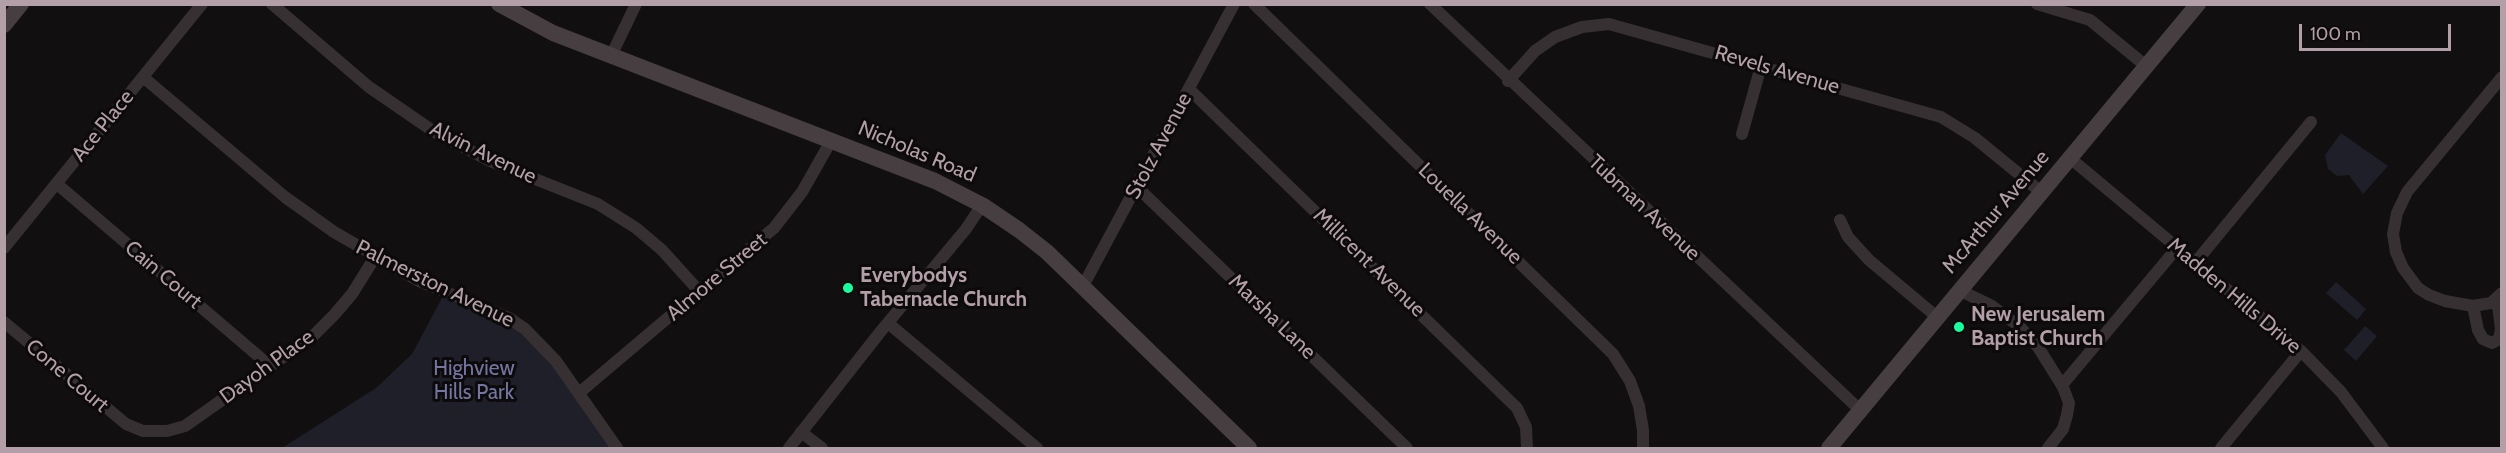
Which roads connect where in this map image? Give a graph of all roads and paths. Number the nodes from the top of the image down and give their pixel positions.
1 (21, 4) edge
2 (202, 4) edge
3 (272, 4) edge
4 (499, 4) edge
5 (636, 4) edge
6 (1234, 4) edge
7 (1254, 4) edge
8 (1430, 4) edge
9 (2037, 4) edge
10 (2198, 4) edge
11 (4, 25) edge
12 (611, 56) junction
13 (1761, 66) junction
14 (2146, 66) junction
15 (2502, 76) edge
16 (143, 77) junction
17 (1508, 81) junction
18 (1189, 89) junction
19 (2311, 122) dead end
20 (1742, 134) dead end
21 (831, 141) junction
22 (2070, 158) junction
23 (57, 184) junction
24 (1137, 187) junction
25 (2041, 192) junction
26 (982, 205) junction
27 (1840, 220) dead end
28 (4, 248) edge
29 (2177, 248) junction
30 (375, 256) junction
31 (2195, 262) junction
32 (1083, 286) junction
33 (699, 291) junction
34 (1960, 291) junction
35 (2499, 296) edge
36 (2473, 306) junction
37 (1937, 317) junction
38 (4, 322) edge
39 (888, 323) junction
40 (2301, 351) junction
41 (270, 366) junction
42 (2062, 385) junction
43 (579, 393) junction
44 (1860, 410) junction
45 (132, 427) joint
46 (801, 432) junction
47 (618, 448) edge
48 (789, 448) edge
49 (822, 448) edge
50 (1037, 448) edge
51 (1249, 448) edge
52 (1407, 448) edge
53 (1527, 448) edge
54 (1642, 448) edge
55 (1829, 448) edge
56 (2048, 448) edge
57 (2222, 448) edge
58 (2383, 448) edge

1 - 11 street
2 - 16 street, Ace Place
3 - 33 street, Alvin Avenue
4 - 12 street, Nicholas Road
5 - 12 street
6 - 18 street, Stolz Avenue
7 - 54 street, Louella Avenue
8 - 17 street, Tubman Avenue
9 - 14 street
10 - 14 street, McArthur Avenue
12 - 21 street, Nicholas Road
13 - 17 street, Revels Avenue
13 - 20 street
13 - 25 street, Revels Avenue
14 - 22 street, McArthur Avenue
15 - 36 street
16 - 23 street, Ace Place
16 - 30 street, Palmerston Avenue
17 - 44 street, Tubman Avenue
18 - 24 street, Stolz Avenue
18 - 53 street, Millicent Avenue
19 - 31 street
21 - 26 street, Nicholas Road
21 - 33 street, Almore Street
22 - 25 street, McArthur Avenue
22 - 29 street, Madden Hills Drive
23 - 28 street, Ace Place
23 - 41 street, Cain Court
24 - 32 street, Stolz Avenue
24 - 52 street, Marsha Lane
25 - 34 street, McArthur Avenue
26 - 32 street, Nicholas Road
26 - 39 street
27 - 37 street
29 - 31 street, Madden Hills Drive
29 - 42 street
30 - 41 street, Dayoh Place
30 - 43 street, Palmerston Avenue
31 - 40 street, Madden Hills Drive
32 - 51 street, Nicholas Road
33 - 43 street, Almore Street
34 - 37 street, McArthur Avenue
34 - 42 street
35 - 36 street
35 - 36 street
37 - 44 street, McArthur Avenue
38 - 45 street, Cone Court
39 - 46 street
39 - 50 street
40 - 57 street
40 - 58 street, Madden Hills Drive
41 - 45 street, Dayoh Place
42 - 56 street
43 - 47 street, Palmerston Avenue
44 - 55 street, McArthur Avenue
46 - 48 street
46 - 49 street

